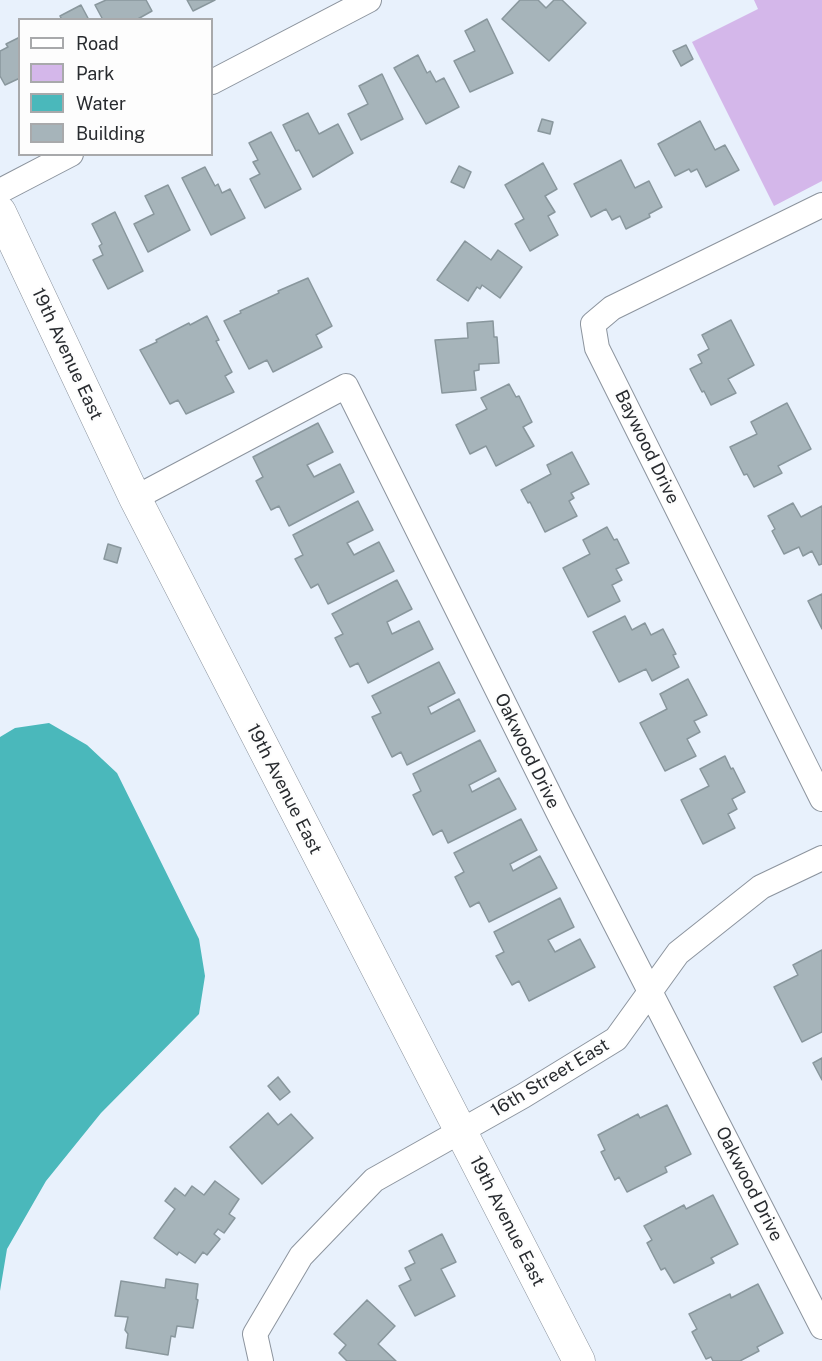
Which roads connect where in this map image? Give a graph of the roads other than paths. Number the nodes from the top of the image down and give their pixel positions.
1 (369, 0) edge
2 (213, 81) edge
3 (67, 156) edge
4 (0, 191) edge
5 (822, 205) edge
6 (0, 212) edge
7 (135, 498) junction
8 (822, 799) edge
9 (822, 858) edge
10 (650, 992) junction
11 (460, 1131) junction
12 (822, 1327) edge
13 (261, 1361) edge
14 (579, 1361) edge

1 - 2 street
3 - 4 street
5 - 8 street, Baywood Drive
6 - 7 street, 19th Avenue East
7 - 10 street, Oakwood Drive
7 - 11 street, 19th Avenue East
9 - 10 street, 16th Street East
10 - 11 street, 16th Street East
10 - 12 street, Oakwood Drive
11 - 13 street, 16th Street East
11 - 14 street, 19th Avenue East

